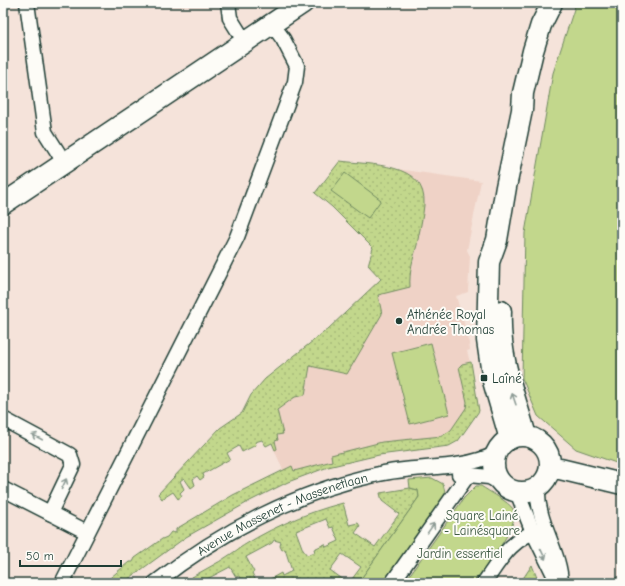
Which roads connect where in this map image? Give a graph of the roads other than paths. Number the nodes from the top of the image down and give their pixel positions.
1 (27, 3) edge
2 (228, 3) edge
3 (303, 3) edge
4 (552, 3) edge
5 (558, 3) edge
6 (272, 24) junction
7 (245, 42) junction
8 (522, 110) junction
9 (64, 162) junction
10 (3, 204) edge
11 (3, 419) edge
12 (518, 437) junction
13 (496, 454) junction
14 (419, 469) junction
15 (550, 469) junction
16 (468, 475) junction
17 (499, 482) junction
18 (622, 484) edge
19 (538, 488) junction
20 (3, 489) edge
21 (517, 492) junction
22 (50, 513) junction
23 (539, 530) junction
24 (87, 532) junction
25 (62, 583) edge
26 (155, 583) edge
27 (392, 583) edge
28 (484, 583) edge
29 (558, 583) edge
30 (561, 583) edge

1 - 9 street
2 - 7 street
3 - 6 main road
4 - 8 main road
5 - 8 main road
6 - 7 main road
6 - 24 street
7 - 9 main road
8 - 12 main road
9 - 10 main road
22 -> 11 street
12 - 13 main road
12 - 15 main road
13 - 14 street, Avenue Massenet - Massenetlaan
13 - 17 main road
14 - 16 street, Avenue Massenet - Massenetlaan
14 - 26 street, Avenue Massenet - Massenetlaan
15 - 18 main road
15 - 19 main road
16 - 17 street, Avenue Massenet - Massenetlaan
27 -> 16 street
17 - 21 main road
19 - 21 main road
19 - 23 street
20 - 22 street
21 - 23 street
22 - 24 street
23 - 28 street
23 -> 29 street
23 - 30 street
24 - 25 street

